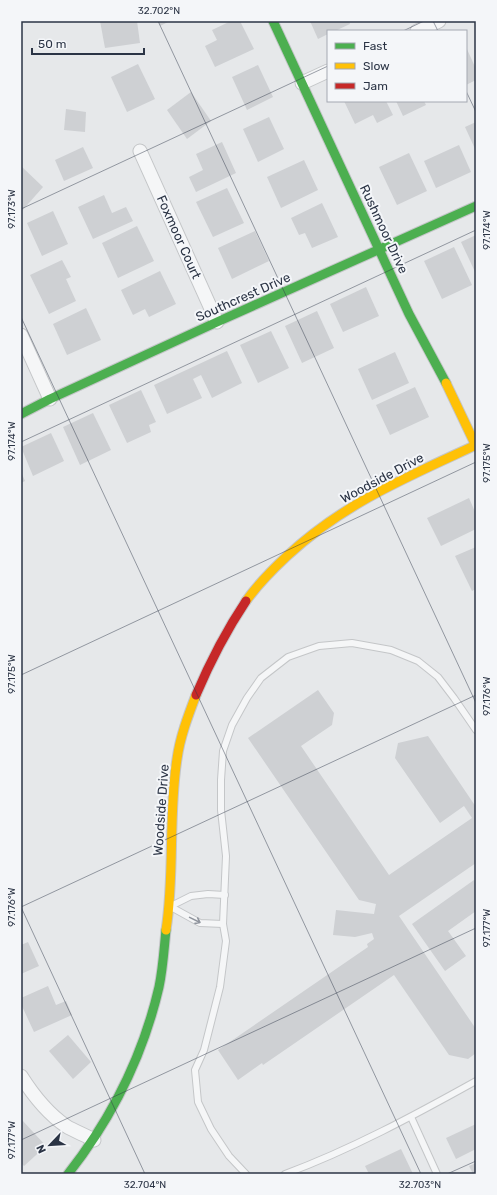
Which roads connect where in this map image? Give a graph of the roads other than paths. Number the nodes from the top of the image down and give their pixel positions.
1 (273, 21) edge
2 (439, 21) edge
3 (419, 30) edge
4 (327, 71) edge
5 (302, 83) junction
6 (140, 151) dead end
7 (476, 206) edge
8 (380, 250) junction
9 (217, 322) junction
10 (21, 335) edge
11 (50, 399) junction
12 (21, 414) edge
13 (476, 446) edge
14 (476, 730) edge
15 (225, 895) junction
16 (170, 906) junction
17 (223, 924) junction
18 (21, 1076) edge
19 (476, 1081) edge
20 (411, 1117) junction
21 (94, 1140) junction
22 (68, 1174) edge
23 (246, 1174) edge
24 (285, 1174) edge
25 (437, 1174) edge

1 - 5 street, Rushmoor Drive
2 - 3 street
4 - 5 street
5 - 8 street, Rushmoor Drive
6 - 9 street, Foxmoor Court
7 - 8 street, Southcrest Drive
8 - 9 street, Southcrest Drive
8 - 13 street, Rushmoor Drive
9 - 11 street, Southcrest Drive
10 - 11 street
11 - 12 street, Southcrest Drive
13 - 16 street, Woodside Drive
14 - 15 lane
15 - 16 lane
15 - 17 lane
16 -> 17 lane
16 - 21 street, Woodside Drive
17 - 23 lane
18 - 21 street
19 - 20 lane
20 - 24 lane
20 - 25 lane
21 - 22 street, Woodside Drive

